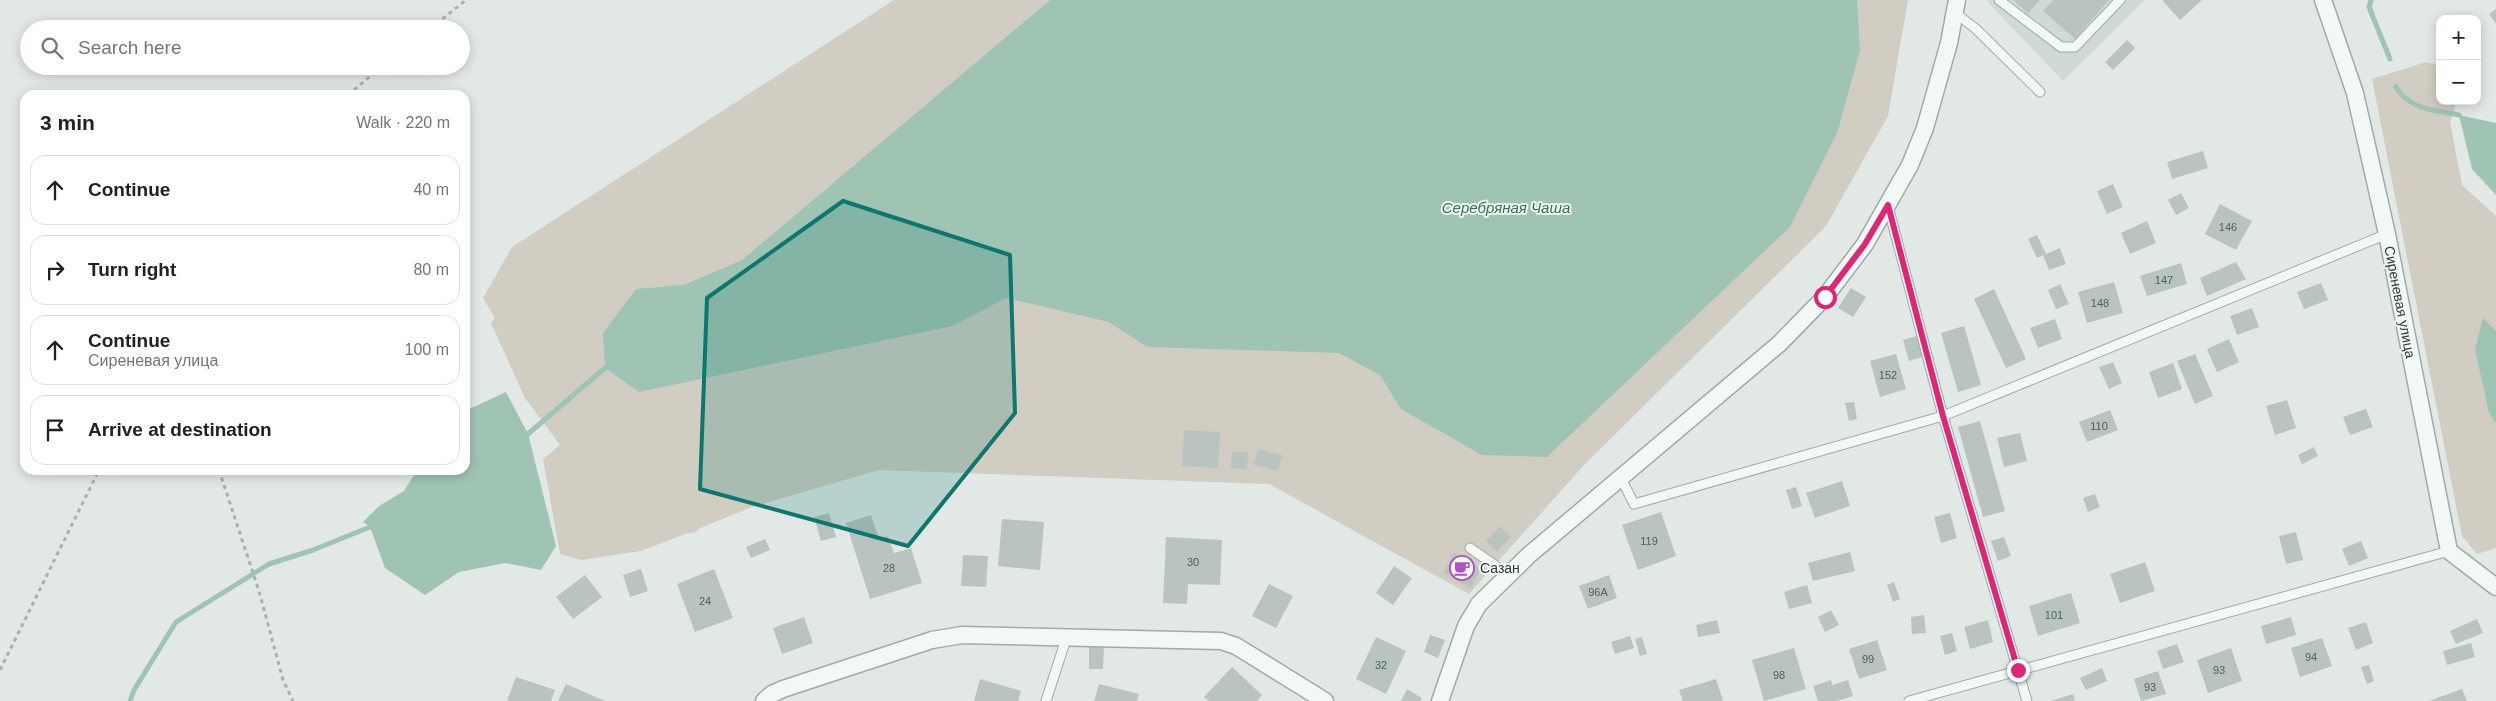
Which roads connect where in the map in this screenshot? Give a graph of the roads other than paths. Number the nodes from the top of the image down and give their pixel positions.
1 (1999, 0) edge
2 (2120, 0) edge
3 (2323, 0) edge
4 (1956, 6) edge
5 (2040, 92) dead end
6 (1888, 205) junction
7 (2387, 234) junction
8 (1943, 416) junction
9 (1621, 478) junction
10 (1470, 548) dead end
11 (2449, 551) junction
12 (1509, 575) junction
13 (2496, 586) edge
14 (1067, 636) junction
15 (2018, 670) junction
16 (764, 701) edge
17 (1046, 701) edge
18 (1325, 701) edge
19 (1440, 701) edge
20 (1909, 701) edge
21 (2027, 701) edge

1 - 2 lane
3 - 7 street, Сиреневая улица
4 - 5 lane
4 - 6 street
6 - 8 lane
6 - 9 street
7 - 8 lane
7 - 11 street, Сиреневая улица
8 - 9 lane
8 - 15 lane
9 - 12 street
10 - 12 lane
11 - 13 street
11 - 15 lane
12 - 19 street
14 - 16 street
14 - 17 lane
14 - 18 street
15 - 20 lane
15 - 21 lane

